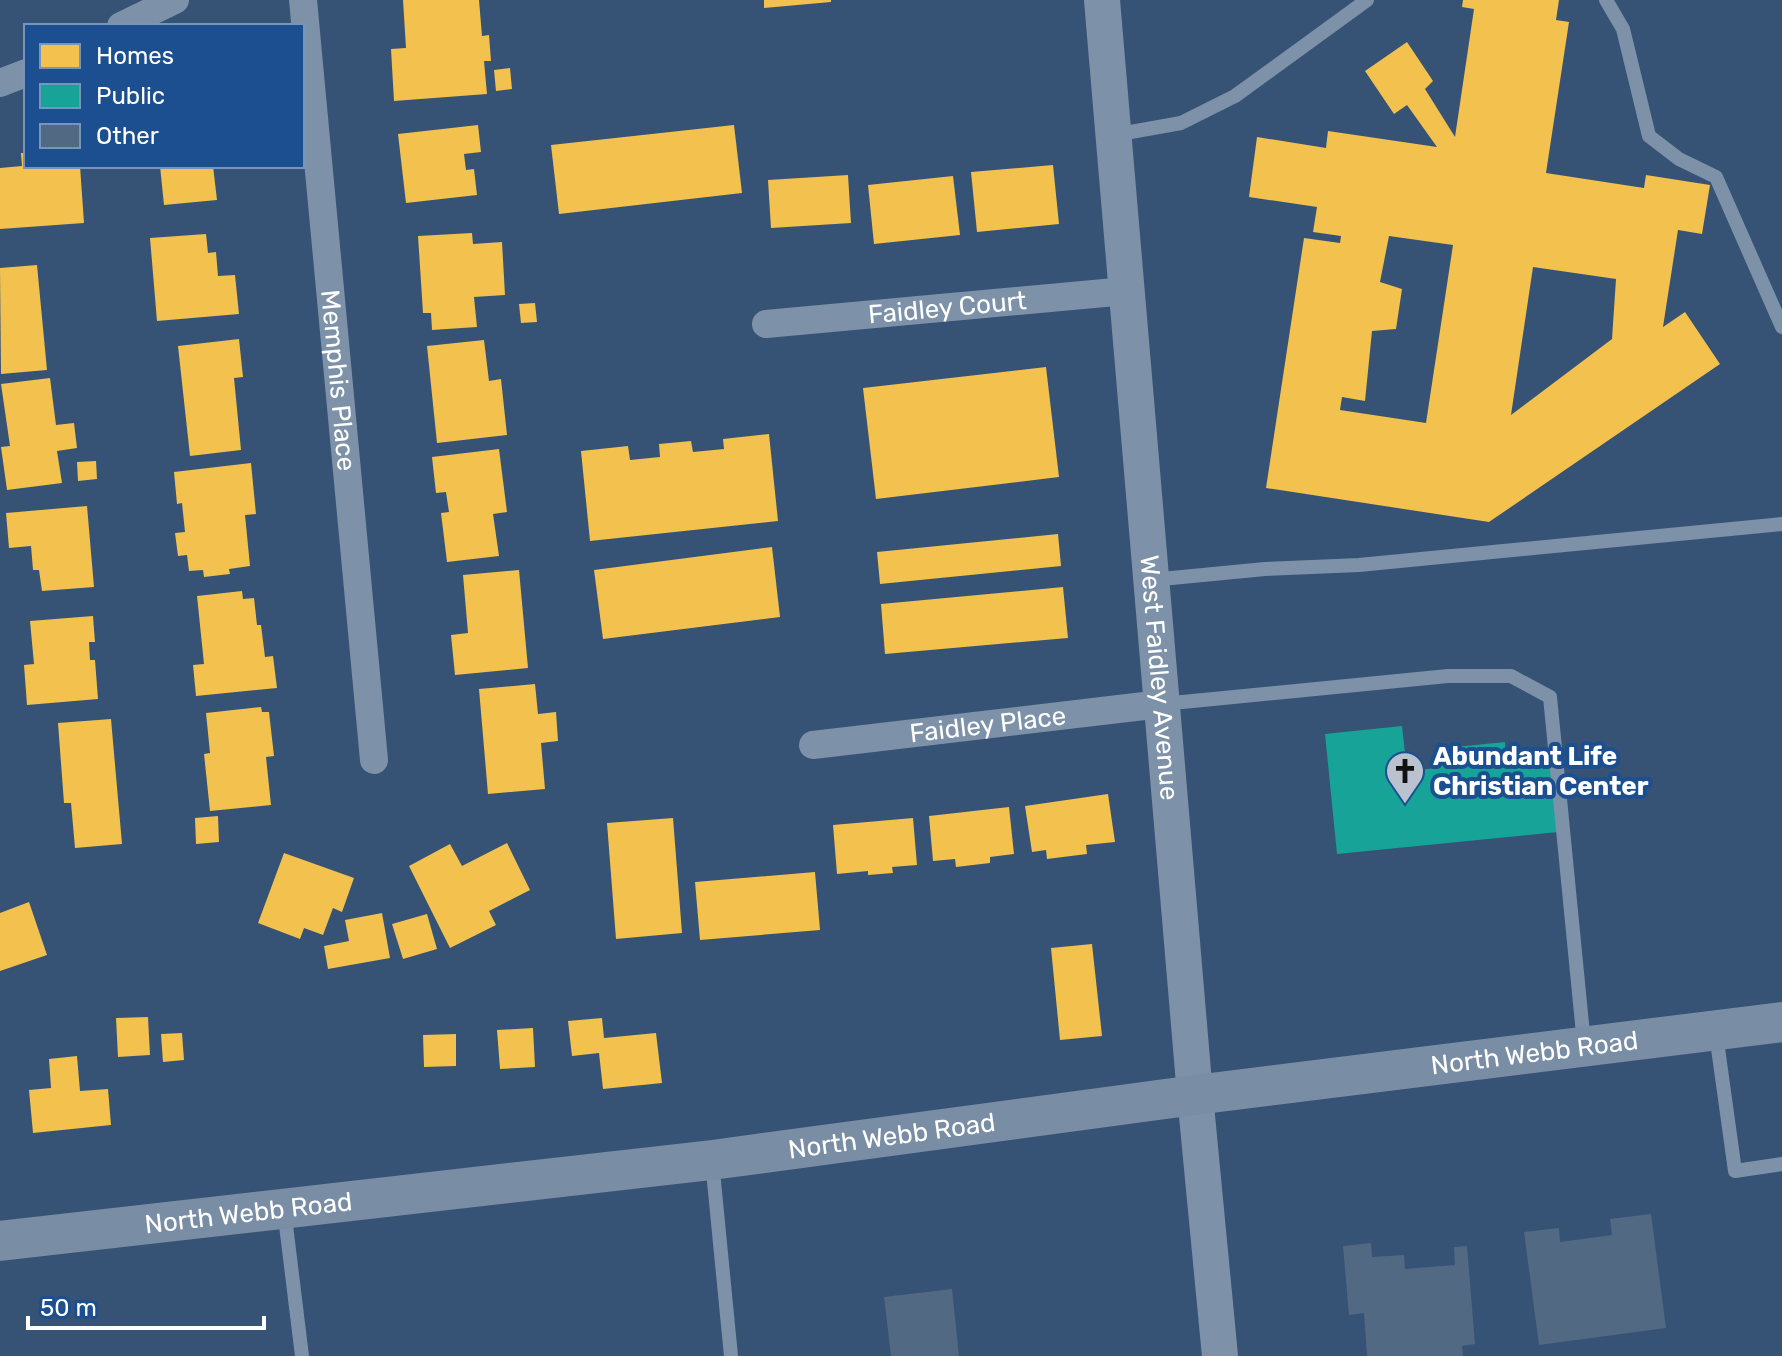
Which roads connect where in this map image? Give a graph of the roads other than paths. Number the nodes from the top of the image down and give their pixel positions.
1 (175, 0) edge
2 (303, 0) edge
3 (1102, 0) edge
4 (1367, 0) edge
5 (1606, 0) edge
6 (125, 24) edge
7 (24, 74) edge
8 (0, 83) edge
9 (1113, 135) junction
10 (1126, 291) junction
11 (766, 324) dead end
12 (1782, 327) edge
13 (1782, 524) edge
14 (1151, 580) junction
15 (1161, 704) junction
16 (813, 745) dead end
17 (374, 760) dead end
18 (1782, 1022) edge
19 (1716, 1030) junction
20 (1584, 1046) junction
21 (1195, 1095) junction
22 (712, 1160) junction
23 (1782, 1164) edge
24 (284, 1209) junction
25 (0, 1241) edge
26 (302, 1356) edge
27 (731, 1356) edge
28 (1220, 1356) edge

1 - 6 street
2 - 17 street, Memphis Place
3 - 9 street, West Faidley Avenue
4 - 9 lane
5 - 12 lane
7 - 8 street
9 - 10 street, West Faidley Avenue
10 - 11 street, Faidley Court
10 - 14 street, West Faidley Avenue
13 - 14 lane
14 - 15 street, West Faidley Avenue
15 - 16 street, Faidley Place
15 - 20 lane
15 - 21 street, West Faidley Avenue
18 - 19 main road, North Webb Road
19 - 20 main road, North Webb Road
19 - 23 lane
20 - 21 main road, North Webb Road
21 - 22 main road, North Webb Road
21 - 28 street, West Faidley Avenue
22 - 24 main road, North Webb Road
22 - 27 lane
24 - 25 main road, North Webb Road
24 - 26 lane

